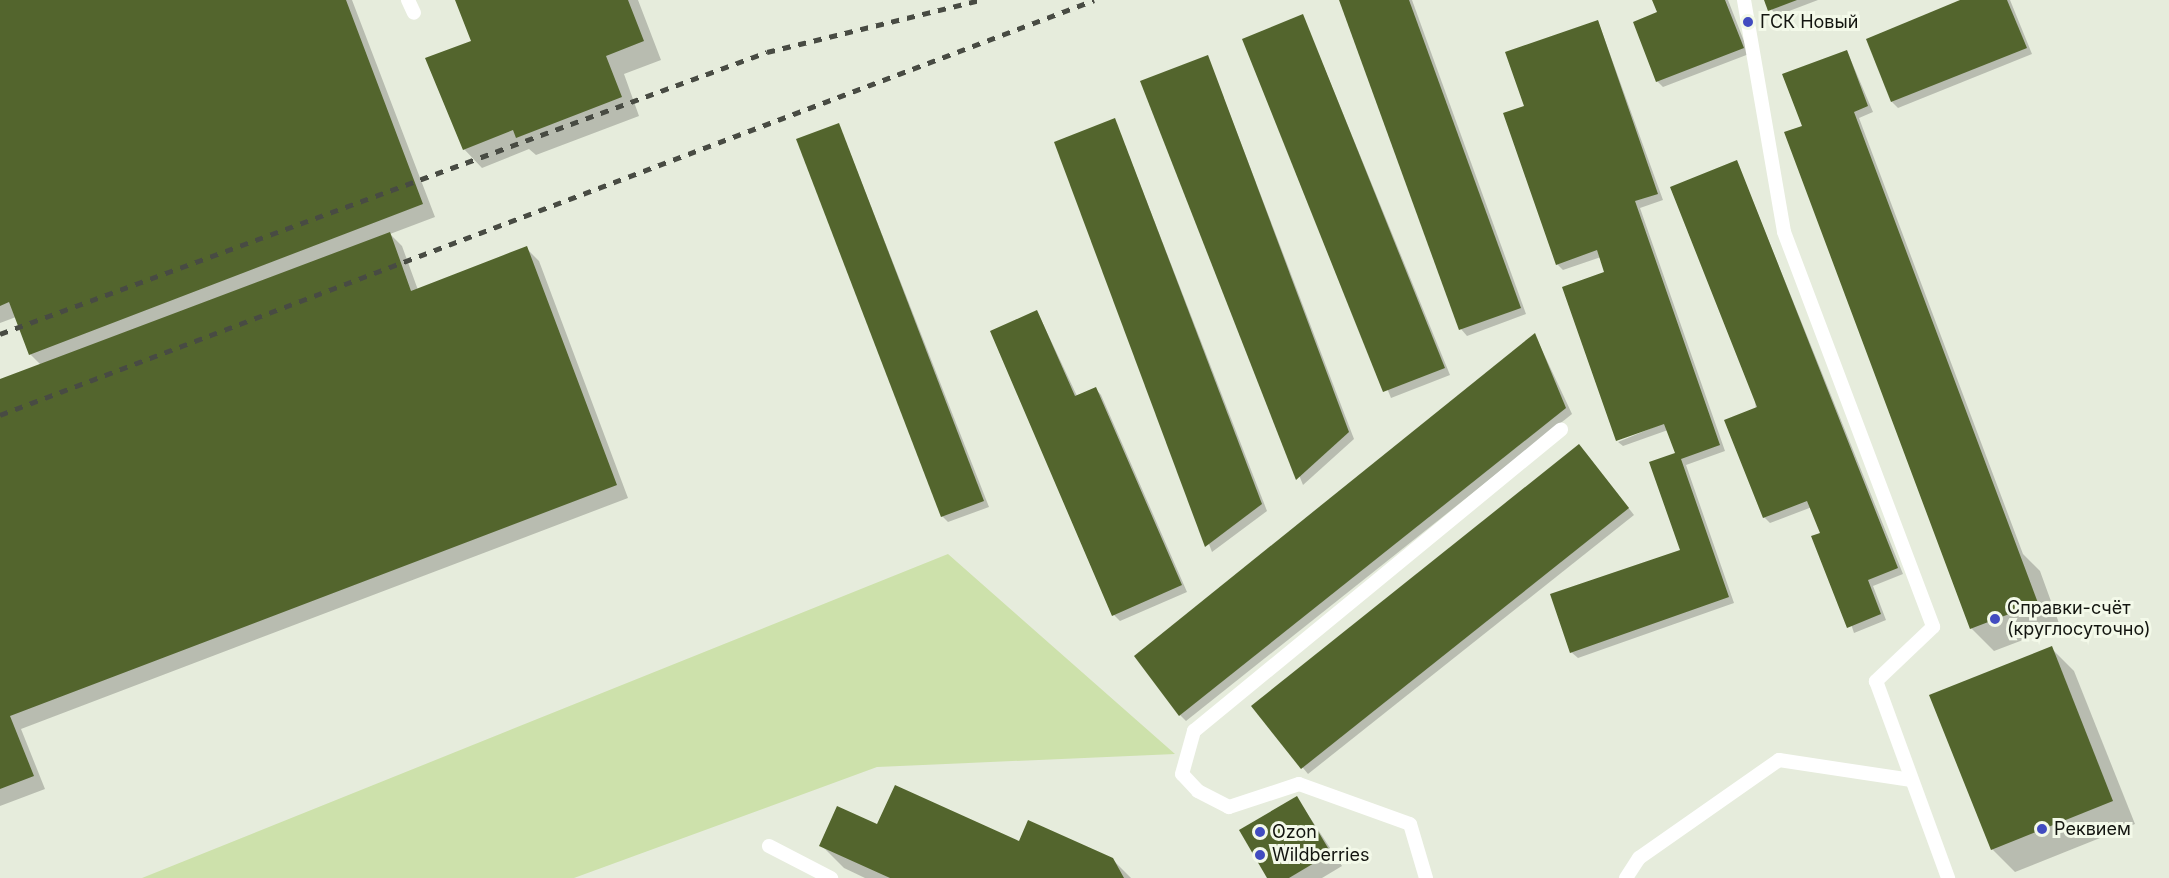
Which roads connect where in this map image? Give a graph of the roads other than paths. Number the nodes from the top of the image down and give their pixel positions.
1 (1744, 0) edge
2 (1561, 430) dead end
3 (1912, 780) junction
4 (769, 846) dead end
5 (831, 878) edge
6 (1426, 878) edge
7 (1626, 878) edge
8 (1948, 878) edge

1 - 3 lane
2 - 6 lane
3 - 7 lane
3 - 8 lane
4 - 5 lane

